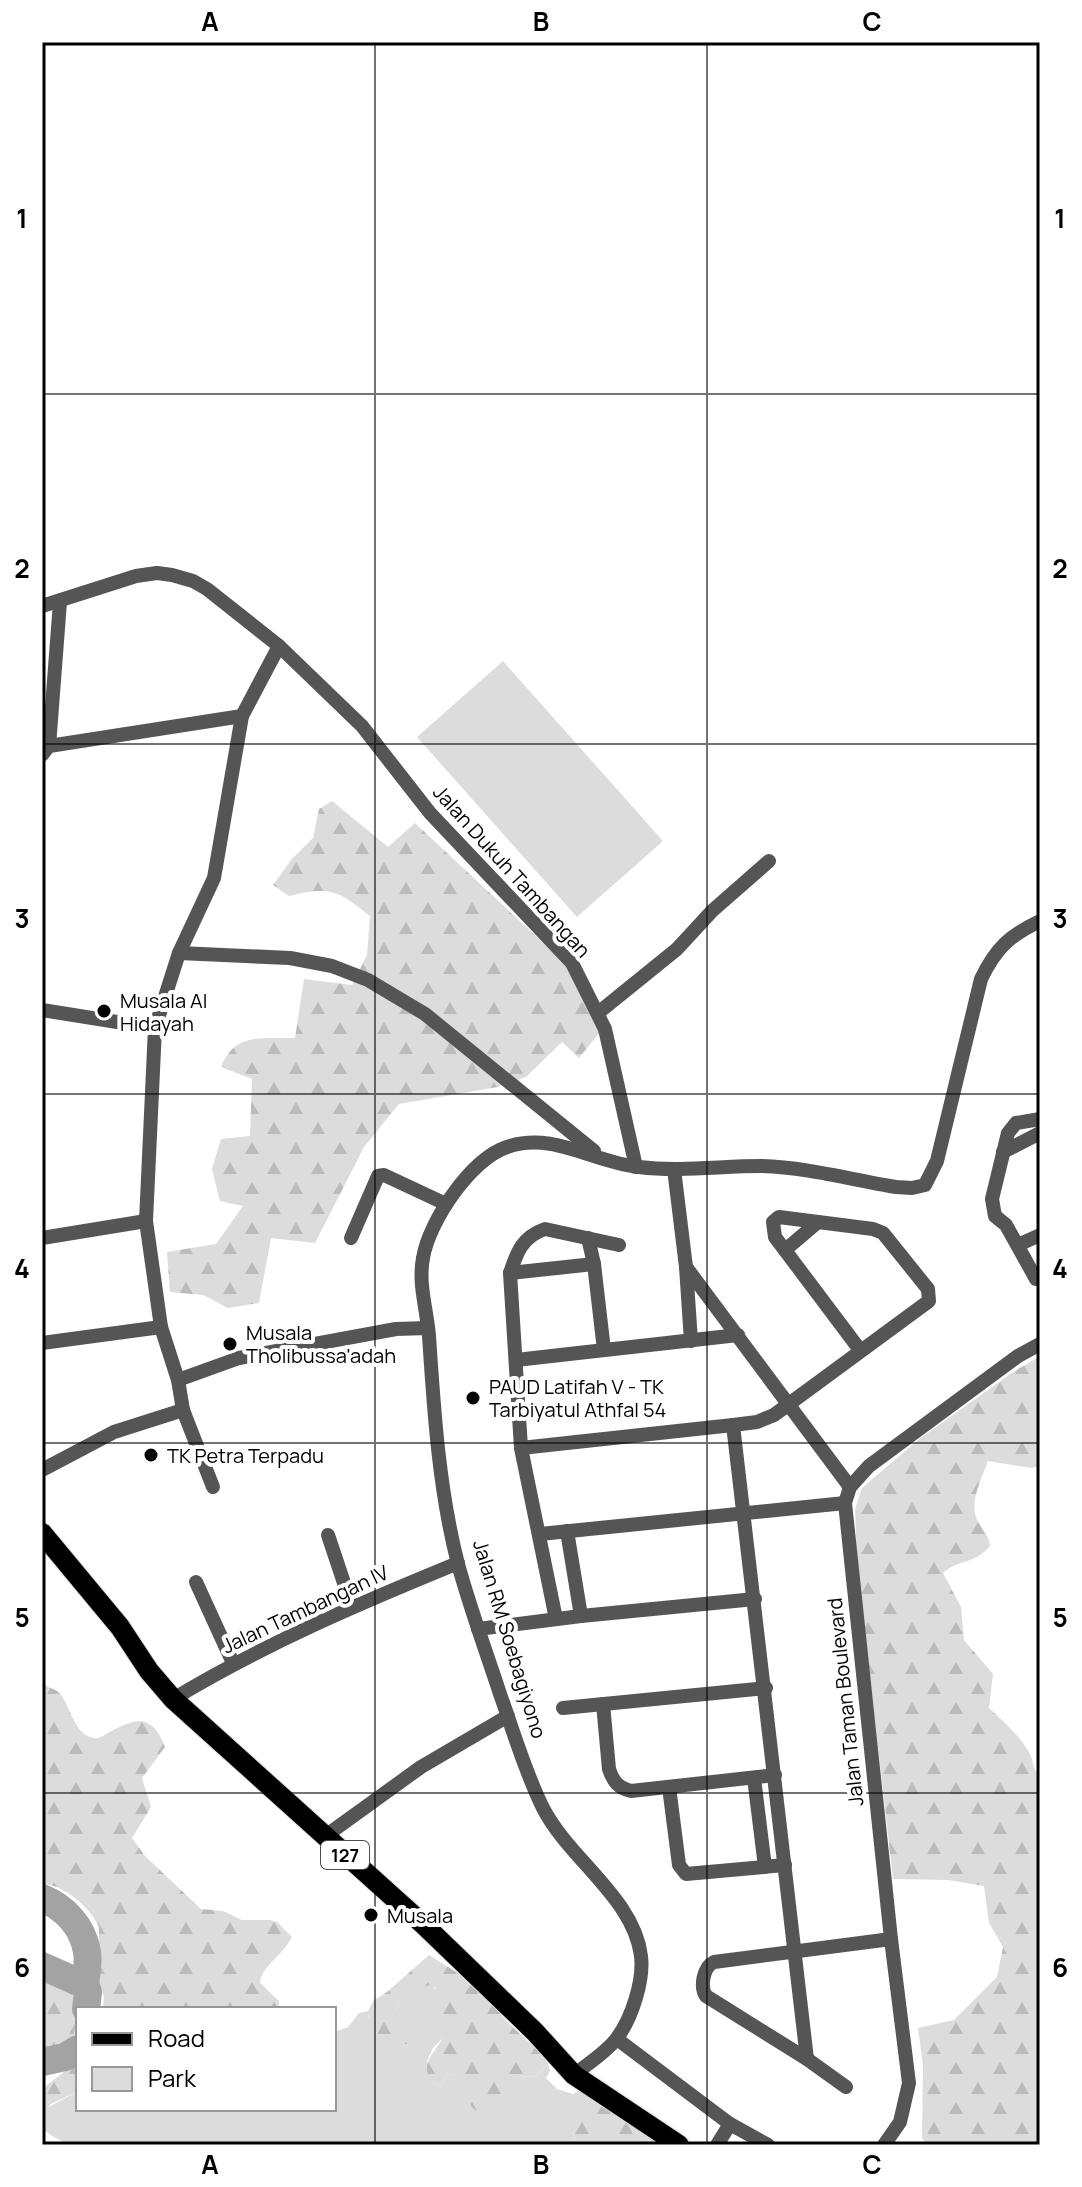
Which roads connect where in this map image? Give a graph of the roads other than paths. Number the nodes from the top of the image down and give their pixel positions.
1 (60, 602) junction
2 (42, 606) edge
3 (279, 646) junction
4 (242, 716) junction
5 (45, 750) edge
6 (769, 861) dead end
7 (1040, 921) edge
8 (179, 953) junction
9 (42, 1010) edge
10 (598, 1013) junction
11 (155, 1028) junction
12 (1040, 1119) edge
13 (1040, 1133) edge
14 (1003, 1152) junction
15 (604, 1159) junction
16 (636, 1167) junction
17 (674, 1169) junction
18 (446, 1204) junction
19 (146, 1221) junction
20 (818, 1222) junction
21 (1040, 1235) edge
22 (42, 1238) edge
23 (351, 1238) dead end
24 (588, 1238) junction
25 (619, 1245) dead end
26 (1018, 1245) junction
27 (785, 1250) junction
28 (594, 1264) junction
29 (686, 1267) junction
30 (510, 1273) junction
31 (1036, 1279) dead end
32 (161, 1327) junction
33 (428, 1328) junction
34 (738, 1335) junction
35 (691, 1341) junction
36 (42, 1343) edge
37 (1040, 1344) edge
38 (604, 1350) junction
39 (860, 1350) junction
40 (516, 1360) junction
41 (178, 1380) junction
42 (789, 1403) junction
43 (183, 1410) junction
44 (733, 1425) junction
45 (521, 1448) junction
46 (42, 1470) edge
47 (213, 1487) dead end
48 (850, 1487) junction
49 (845, 1503) junction
50 (745, 1513) junction
51 (567, 1531) junction
52 (42, 1533) edge
53 (540, 1534) junction
54 (328, 1535) dead end
55 (458, 1563) junction
56 (196, 1582) dead end
57 (755, 1599) junction
58 (352, 1607) junction
59 (581, 1616) junction
60 (556, 1619) junction
61 (478, 1629) junction
62 (233, 1663) junction
63 (766, 1688) junction
64 (173, 1699) junction
65 (603, 1704) junction
66 (563, 1708) dead end
67 (508, 1716) junction
68 (775, 1775) junction
69 (754, 1778) junction
70 (669, 1787) junction
71 (324, 1837) junction
72 (785, 1865) junction
73 (765, 1867) junction
74 (891, 1939) junction
75 (795, 1952) junction
76 (617, 2039) junction
77 (807, 2059) junction
78 (574, 2075) junction
79 (846, 2087) dead end
80 (730, 2124) junction
81 (679, 2145) edge
82 (717, 2145) edge
83 (768, 2145) edge
84 (884, 2145) edge

1 - 2 street, Jalan Dukuh Tambangan
1 - 3 street, Jalan Dukuh Tambangan
1 - 5 street
3 - 4 street
3 - 10 street, Jalan Dukuh Tambangan
4 - 5 street
4 - 8 street
6 - 10 street
7 - 17 street, Jalan RM Soebagiyono
8 - 11 street
8 - 15 street
9 - 11 street
10 - 16 street, Jalan Dukuh Tambangan
11 - 19 street
12 - 14 street
13 - 14 street
14 - 26 street
15 - 16 street, Jalan RM Soebagiyono
15 - 18 street, Jalan RM Soebagiyono
16 - 17 street, Jalan RM Soebagiyono
17 - 29 street
18 - 23 street
18 - 33 street, Jalan RM Soebagiyono
19 - 22 street
19 - 32 street
20 - 27 street
20 - 27 street
20 - 39 street
21 - 26 street
24 - 25 street
24 - 28 street
24 - 30 street
26 - 31 street
27 - 39 street
28 - 30 street
28 - 38 street
29 - 34 street
29 - 35 street
30 - 40 street
32 - 36 street
32 - 41 street
33 - 41 street
33 - 55 street, Jalan RM Soebagiyono
34 - 35 street
34 - 42 street
35 - 38 street
37 - 48 street, Jalan Taman Boulevard
38 - 40 street
39 - 42 street
40 - 45 street
41 - 43 street
42 - 44 street
42 - 48 street
43 - 46 street
43 - 47 street
44 - 45 street
44 - 50 street
45 - 53 street
48 - 49 street, Jalan Taman Boulevard
49 - 50 street
49 - 74 street, Jalan Taman Boulevard
50 - 51 street
50 - 57 street
51 - 53 street
51 - 59 street
52 - 64 main road, 127
53 - 60 street
54 - 58 street
55 - 58 street, Jalan Tambangan IV
55 - 61 street, Jalan RM Soebagiyono
56 - 62 street
57 - 59 street
57 - 63 street
58 - 62 street, Jalan Tambangan IV
59 - 60 street
60 - 61 street
61 - 67 street, Jalan RM Soebagiyono
62 - 64 street, Jalan Tambangan IV
63 - 65 street
63 - 68 street
64 - 71 main road, 127
65 - 66 street
65 - 70 street
67 - 71 street
67 - 76 street, Jalan RM Soebagiyono
68 - 69 street
68 - 72 street
69 - 70 street
69 - 73 street
70 - 73 street
71 - 78 main road, 127
72 - 73 street
72 - 75 street
74 - 75 street
74 - 84 street, Jalan Taman Boulevard
75 - 77 street
75 - 77 street
76 - 78 street, Jalan RM Soebagiyono
76 - 80 street
77 - 79 street
78 - 81 main road, 127
80 - 82 street
80 - 83 street

